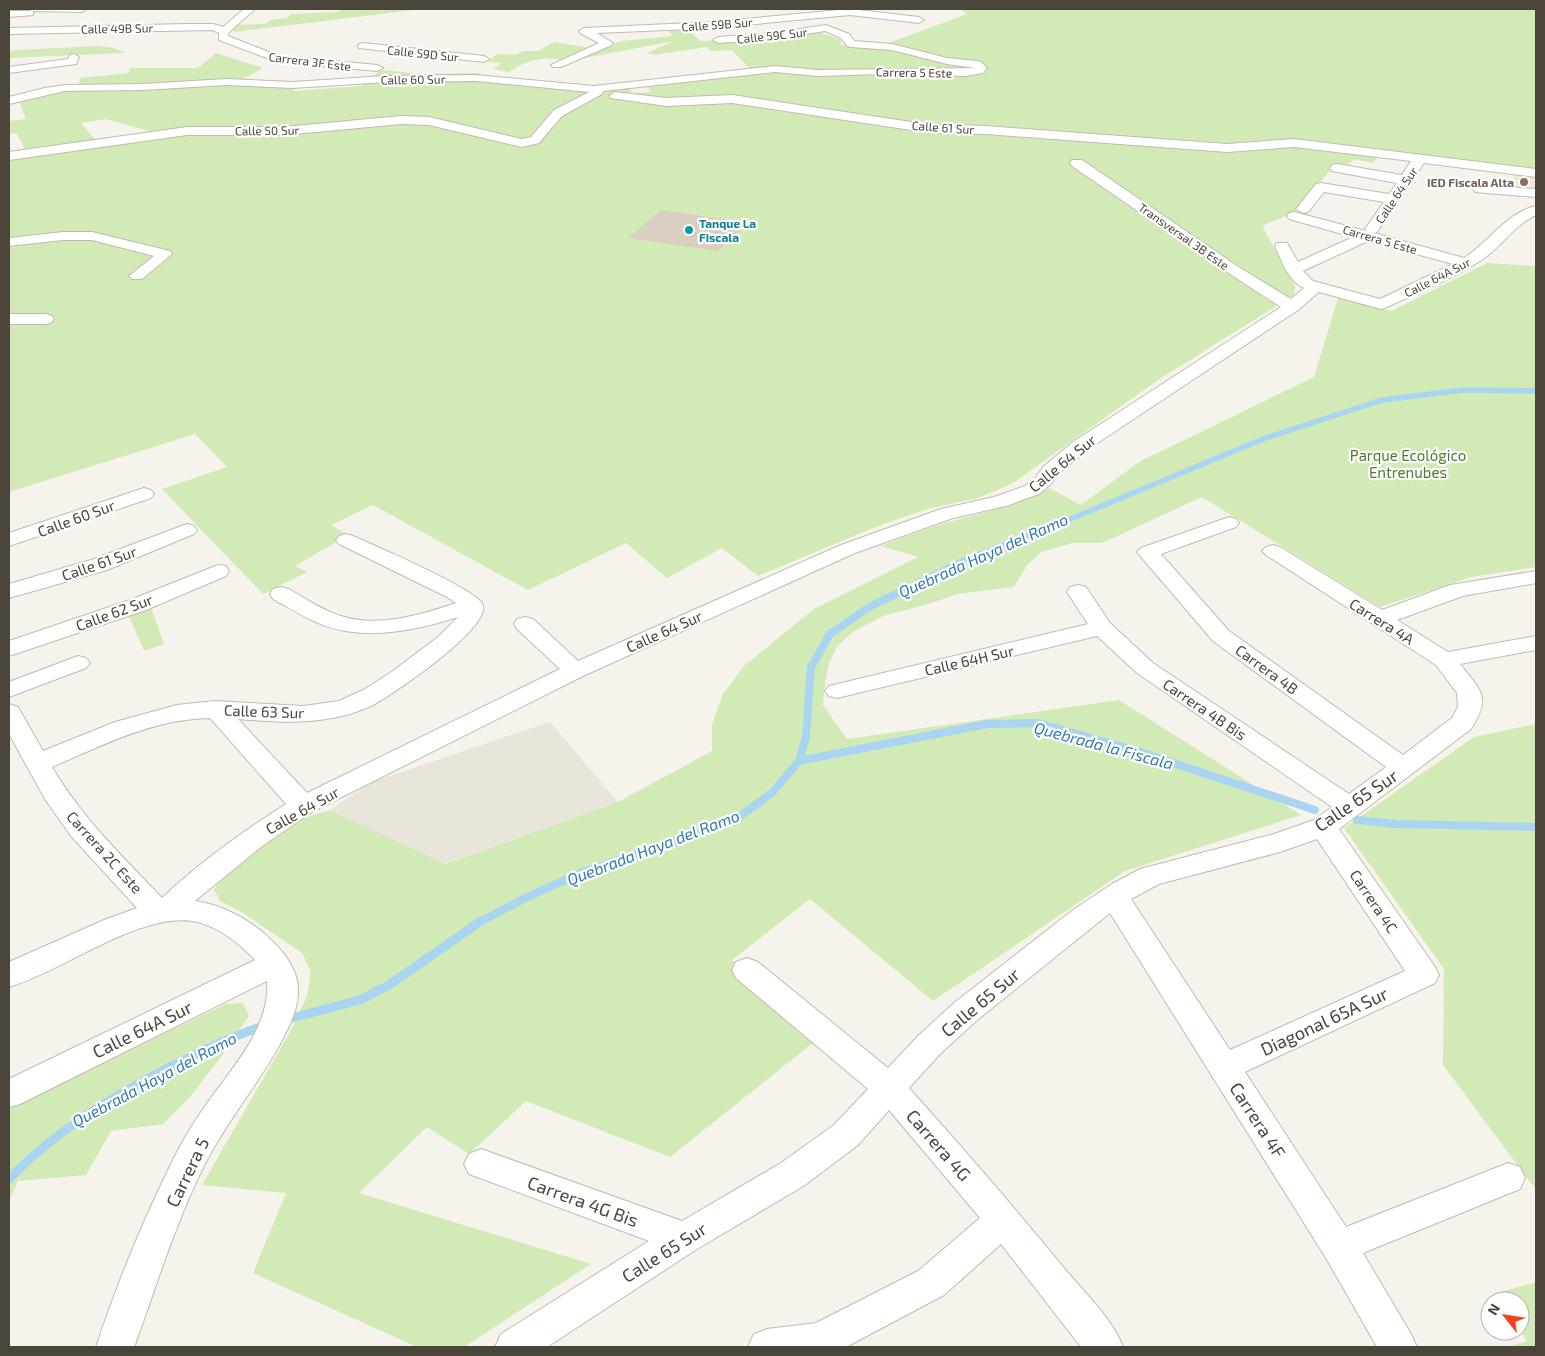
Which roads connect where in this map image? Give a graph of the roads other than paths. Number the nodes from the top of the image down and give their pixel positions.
1 (81, 9) edge
2 (250, 9) edge
3 (33, 10) edge
4 (850, 12) joint
5 (9, 14) edge
6 (158, 15) dead end
7 (202, 15) dead end
8 (919, 20) dead end
9 (771, 21) junction
10 (732, 23) junction
11 (143, 27) junction
12 (188, 27) junction
13 (826, 28) joint
14 (9, 29) edge
15 (52, 30) junction
16 (224, 31) junction
17 (789, 34) junction
18 (749, 39) junction
19 (718, 40) dead end
20 (363, 46) dead end
21 (73, 59) dead end
22 (558, 65) dead end
23 (9, 70) edge
24 (472, 71) junction
25 (682, 79) joint
26 (560, 86) junction
27 (596, 91) junction
28 (9, 101) edge
29 (9, 156) edge
30 (1419, 160) junction
31 (1077, 163) dead end
32 (1337, 168) dead end
33 (1536, 173) edge
34 (1405, 180) junction
35 (1480, 189) dead end
36 (1536, 193) edge
37 (1392, 200) junction
38 (1536, 210) edge
39 (1370, 232) junction
40 (9, 242) edge
41 (1282, 246) dead end
42 (1465, 263) junction
43 (137, 276) dead end
44 (1302, 278) junction
45 (1292, 307) junction
46 (9, 319) edge
47 (46, 319) dead end
48 (144, 494) dead end
49 (1229, 523) dead end
50 (187, 530) dead end
51 (9, 540) edge
52 (346, 540) dead end
53 (1273, 551) dead end
54 (218, 571) dead end
55 (1536, 577) edge
56 (9, 591) edge
57 (1078, 592) dead end
58 (281, 594) dead end
59 (470, 612) junction
60 (1379, 618) junction
61 (525, 624) dead end
62 (1102, 628) junction
63 (1536, 643) edge
64 (9, 649) edge
65 (1444, 660) junction
66 (78, 662) dead end
67 (576, 671) junction
68 (9, 690) edge
69 (837, 691) dead end
70 (1470, 707) joint
71 (215, 710) junction
72 (9, 712) edge
73 (38, 763) junction
74 (1404, 768) junction
75 (303, 806) junction
76 (1350, 807) junction
77 (1323, 827) junction
78 (1114, 896) junction
79 (163, 912) junction
80 (276, 963) junction
81 (747, 970) dead end
82 (9, 975) edge
83 (1424, 975) joint
84 (1224, 1067) junction
85 (13, 1087) edge
86 (888, 1087) junction
87 (481, 1164) dead end
88 (1508, 1178) dead end
89 (1003, 1220) junction
90 (685, 1238) junction
91 (1340, 1246) junction
92 (115, 1347) edge
93 (514, 1347) edge
94 (767, 1347) edge
95 (1104, 1347) edge
96 (1398, 1347) edge

1 - 3 street
1 - 15 street
2 - 16 street
3 - 5 street
3 - 14 street
4 - 8 street
4 - 9 street, Calle 59B Sur
6 - 11 street
7 - 12 street
9 - 10 street, Calle 59B Sur
9 - 17 street
10 - 18 street
10 - 22 street, Calle 59B Sur
11 - 12 street, Calle 49B Sur
11 - 15 street, Calle 49B Sur
12 - 16 street, Calle 49B Sur
13 - 17 street, Calle 59C Sur
13 - 25 street, Carrera 5 Este
14 - 15 street, Calle 49B Sur
16 - 24 street, Carrera 3F Este
17 - 18 street, Calle 59C Sur
18 - 19 street, Calle 59C Sur
20 - 24 street, Calle 59D Sur
21 - 23 street
24 - 26 street
25 - 27 street, Calle 60 Sur
26 - 27 street, Calle 60 Sur
26 - 28 street, Calle 60 Sur
27 - 29 street, Calle 50 Sur
27 - 30 street, Calle 61 Sur
30 - 33 street, Calle 61 Sur
30 - 34 street, Calle 64 Sur
31 - 45 street, Transversal 3B Este
32 - 34 street
34 - 37 street, Calle 64 Sur
35 - 36 street
37 - 39 street, Calle 64 Sur
37 - 39 street, Carrera 5 Este
38 - 42 street, Calle 64A Sur
39 - 42 street, Carrera 5 Este
39 - 44 street, Calle 64 Sur
40 - 43 street
41 - 44 street
42 - 44 street, Calle 64A Sur
44 - 45 street, Calle 64 Sur
45 - 67 street, Calle 64 Sur
46 - 47 street
48 - 51 street, Calle 60 Sur
49 - 74 street, Carrera 4B
50 - 56 street, Calle 61 Sur
52 - 59 street
53 - 60 street, Carrera 4A
54 - 64 street, Calle 62 Sur
55 - 60 street
57 - 62 street, Carrera 4B Bis
58 - 59 street
59 - 71 street, Calle 63 Sur
60 - 65 street, Carrera 4A
61 - 67 street
62 - 69 street, Calle 64H Sur
62 - 76 street, Carrera 4B Bis
63 - 65 street
65 - 70 street, Carrera 4A
66 - 68 street
67 - 75 street, Calle 64 Sur
70 - 74 street, Calle 65 Sur
71 - 73 street, Calle 63 Sur
71 - 75 street
72 - 73 street, Carrera 2C Este
73 - 79 street, Carrera 2C Este
74 - 76 street, Calle 65 Sur
75 - 79 street, Calle 64 Sur
76 - 77 street, Calle 65 Sur
77 - 78 street, Calle 65 Sur
77 - 83 street, Carrera 4C
78 - 84 street, Carrera 4F
78 - 86 street, Calle 65 Sur
79 - 80 street
79 - 82 street, Calle 64 Sur
80 - 85 street, Calle 64A Sur
80 - 92 street, Carrera 5
81 - 86 street, Carrera 4G
83 - 84 street, Diagonal 65A Sur
84 - 91 street, Carrera 4F
86 - 89 street, Carrera 4G
86 - 90 street, Calle 65 Sur
87 - 90 street, Carrera 4G Bis
88 - 91 street
89 - 94 street
89 - 95 street, Carrera 4G
90 - 93 street, Calle 65 Sur
91 - 96 street, Carrera 4F

